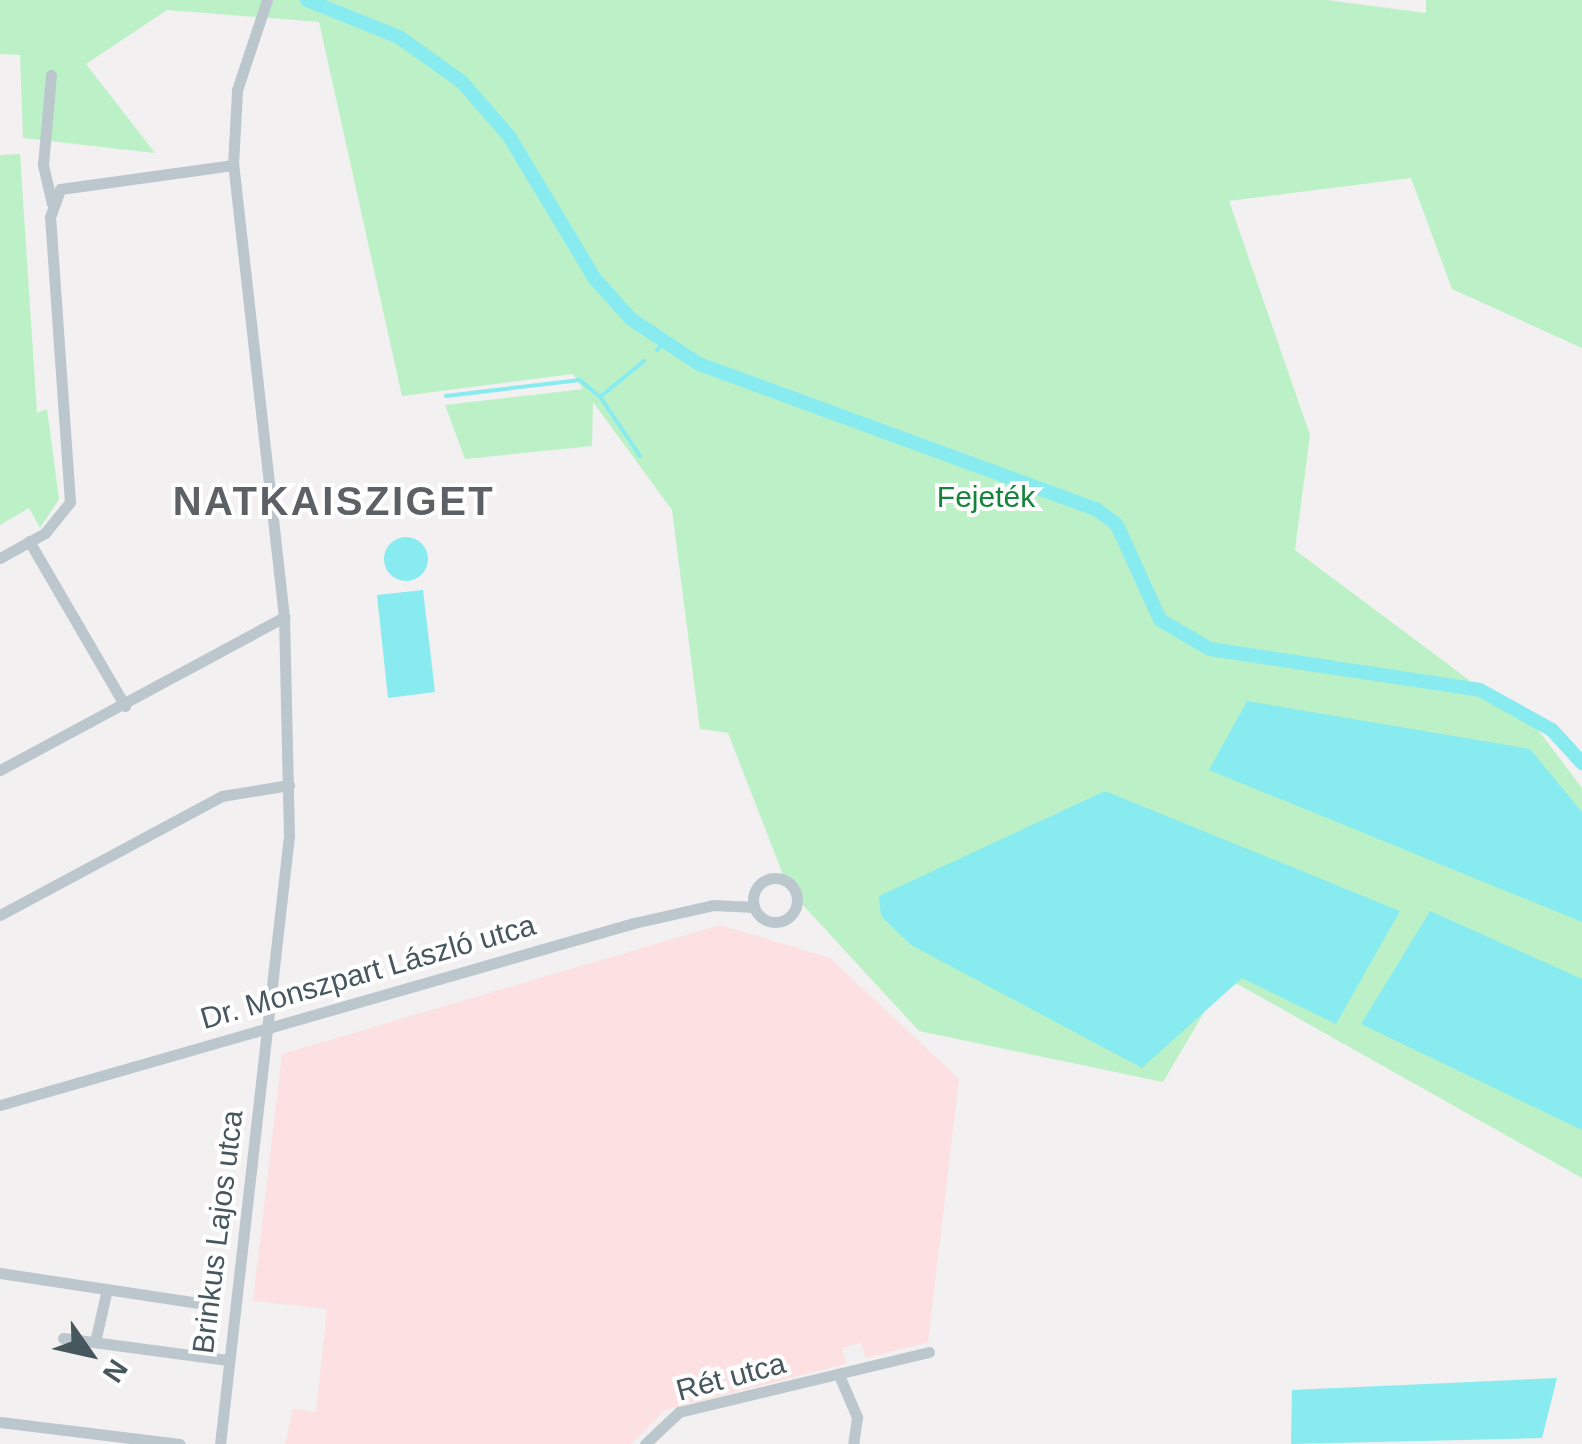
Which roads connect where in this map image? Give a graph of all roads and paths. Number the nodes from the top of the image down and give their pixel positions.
1 (268, 0) edge
2 (51, 75) dead end
3 (233, 165) junction
4 (52, 203) junction
5 (29, 541) junction
6 (0, 558) edge
7 (284, 617) junction
8 (125, 706) junction
9 (0, 770) edge
10 (290, 784) junction
11 (754, 908) dead end
12 (0, 915) edge
13 (267, 1027) junction
14 (0, 1105) edge
15 (0, 1273) edge
16 (107, 1290) junction
17 (204, 1304) dead end
18 (63, 1338) dead end
19 (95, 1342) junction
20 (929, 1352) dead end
21 (228, 1360) junction
22 (840, 1375) junction
23 (0, 1422) edge
24 (180, 1444) edge
25 (220, 1444) edge
26 (646, 1444) edge
27 (853, 1444) edge

1 - 3 street, Brinkus Lajos utca
2 - 4 street
3 - 4 street
3 - 7 street, Brinkus Lajos utca
4 - 5 street
5 - 6 street
5 - 8 street
7 - 8 street
7 - 10 street, Brinkus Lajos utca
8 - 9 street
10 - 12 street
10 - 13 street, Brinkus Lajos utca
11 - 13 street, Dr. Monszpart László utca
13 - 14 street, Dr. Monszpart László utca
13 - 21 street, Brinkus Lajos utca
15 - 16 street
16 - 17 street
16 - 19 street
18 - 19 street
19 - 21 street
20 - 22 street, Rét utca
21 - 25 street, Brinkus Lajos utca
22 - 26 street, Rét utca
22 - 27 street
23 - 24 street

